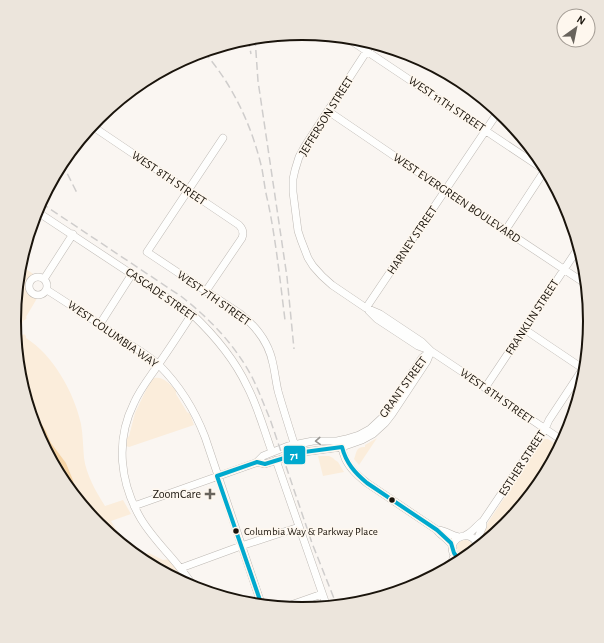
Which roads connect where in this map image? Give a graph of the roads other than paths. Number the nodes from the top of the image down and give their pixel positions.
1 (361, 47) edge
2 (367, 51) junction
3 (328, 111) junction
4 (495, 117) edge
5 (97, 129) edge
6 (486, 130) junction
7 (223, 138) dead end
8 (534, 162) edge
9 (542, 176) edge
10 (188, 190) junction
11 (445, 190) junction
12 (42, 214) edge
13 (505, 231) junction
14 (73, 234) junction
15 (574, 254) edge
16 (564, 269) junction
17 (132, 274) junction
18 (44, 279) junction
19 (580, 280) edge
20 (47, 290) junction
21 (206, 291) junction
22 (366, 308) junction
23 (192, 314) junction
24 (100, 324) junction
25 (524, 329) junction
26 (431, 350) junction
27 (580, 364) edge
28 (158, 365) junction
29 (577, 378) edge
30 (485, 388) junction
31 (545, 429) junction
32 (558, 438) edge
33 (342, 443) junction
34 (294, 445) junction
35 (272, 452) junction
36 (297, 454) junction
37 (276, 460) junction
38 (257, 462) junction
39 (218, 476) junction
40 (134, 506) junction
41 (483, 521) junction
42 (299, 528) junction
43 (437, 530) junction
44 (463, 536) junction
45 (479, 539) edge
46 (475, 542) edge
47 (241, 546) junction
48 (453, 551) junction
49 (457, 556) edge
50 (453, 558) edge
51 (180, 568) junction
52 (188, 578) edge
53 (322, 594) junction
54 (260, 599) edge
55 (325, 601) edge
56 (299, 602) edge

1 - 2 street, WEST 11TH STREET
2 - 3 street, JEFFERSON STREET
2 - 6 street, WEST 11TH STREET
3 - 11 street, WEST EVERGREEN BOULEVARD
3 - 22 street, JEFFERSON STREET
4 - 6 street, HARNEY STREET
5 - 10 street, WEST 8TH STREET
6 - 8 street, WEST 11TH STREET
6 - 11 street, HARNEY STREET
7 - 10 street
9 - 13 street
10 - 21 street, WEST 8TH STREET
10 - 21 street, WEST 7TH STREET
11 - 13 street, WEST EVERGREEN BOULEVARD
11 - 22 street, HARNEY STREET
12 - 14 street, CASCADE STREET
13 - 16 street, WEST EVERGREEN BOULEVARD
14 - 17 street, CASCADE STREET
14 - 18 street
15 - 16 street, FRANKLIN STREET
16 - 19 street, WEST EVERGREEN BOULEVARD
16 - 25 street, FRANKLIN STREET
17 - 23 street, CASCADE STREET
17 - 24 street
18 - 20 street
18 - 20 street
20 - 24 street, WEST COLUMBIA WAY
21 - 34 street, WEST 7TH STREET
22 - 26 street, WEST 8TH STREET
23 - 28 street
23 - 35 street, CASCADE STREET
24 - 28 street, WEST COLUMBIA WAY
25 - 27 street
25 - 30 street, FRANKLIN STREET
26 - 30 street, WEST 8TH STREET
26 - 33 street, GRANT STREET
28 - 39 street, WEST COLUMBIA WAY
28 - 40 street
29 - 31 street, ESTHER STREET
30 - 31 street, WEST 8TH STREET
31 - 32 street, WEST 8TH STREET
31 - 41 street, ESTHER STREET
33 -> 34 street, GRANT STREET
33 - 36 street, GRANT STREET
33 - 43 street
34 - 35 street, GRANT STREET
34 - 36 street, WEST 7TH STREET
35 - 38 street, GRANT STREET
36 - 37 street, GRANT STREET
37 - 38 street, GRANT STREET
37 - 42 street
38 - 39 street, GRANT STREET
39 - 40 street, GRANT STREET
39 - 47 street, WEST COLUMBIA WAY
40 - 51 street
41 - 44 street, ESTHER STREET
41 - 45 street, ESTHER STREET
42 - 47 street
42 - 53 street
43 - 44 street
43 - 48 street
44 - 46 street
44 - 48 street, ESTHER STREET
47 - 51 street
47 - 54 street, WEST COLUMBIA WAY
48 - 49 street
48 - 50 street
51 - 52 street
53 - 55 street
53 - 56 street

